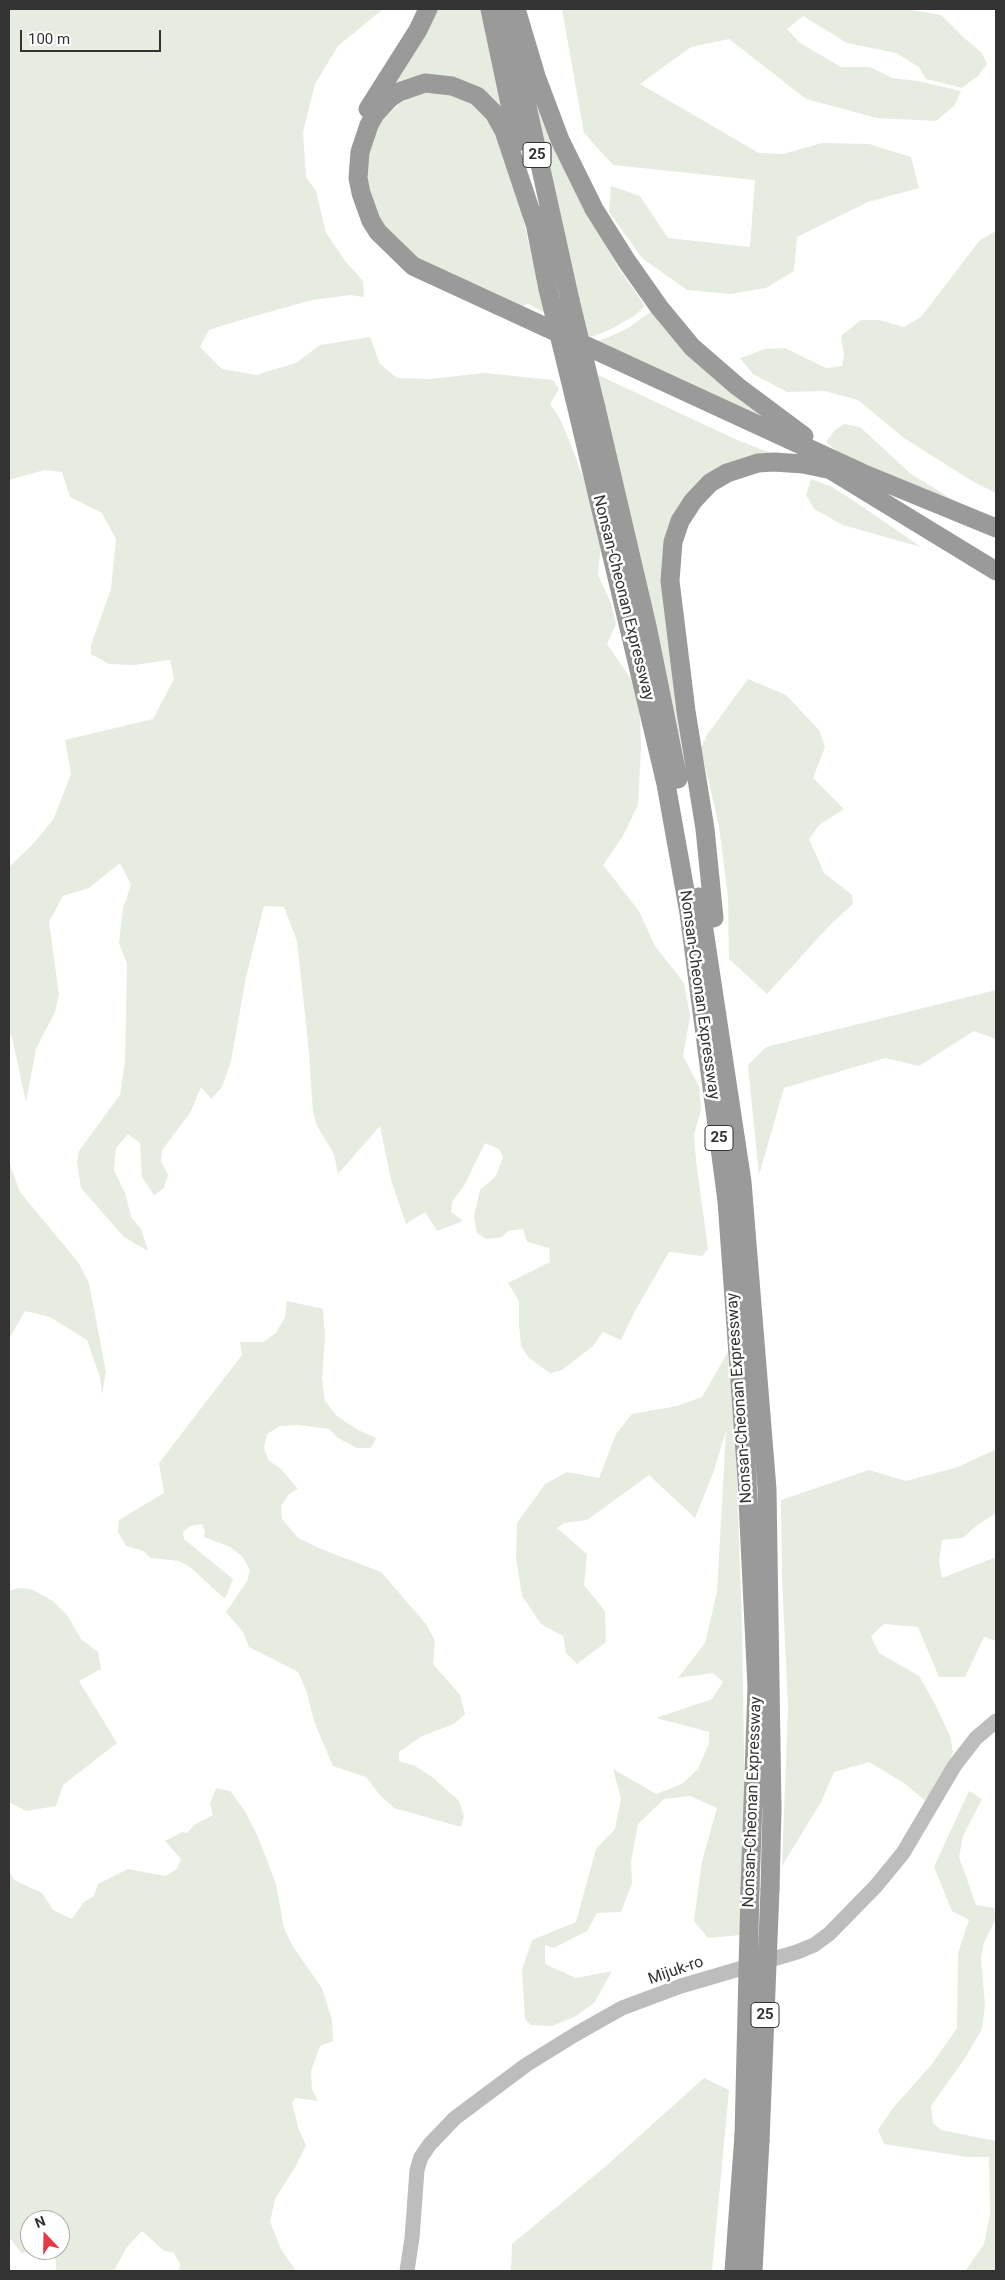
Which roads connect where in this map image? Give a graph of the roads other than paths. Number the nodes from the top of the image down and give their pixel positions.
1 (428, 9) edge
2 (490, 9) edge
3 (505, 9) edge
4 (516, 9) edge
5 (535, 224) junction
6 (832, 470) junction
7 (862, 473) junction
8 (996, 528) edge
9 (996, 571) edge
10 (724, 1051) junction
11 (996, 1722) edge
12 (752, 2138) junction
13 (407, 2271) edge
14 (734, 2271) edge
15 (753, 2271) edge

1 - 6 highway
2 - 5 highway, Nonsan-Cheonan Expressway / 25
3 - 10 highway, Nonsan-Cheonan Expressway / 25, bridge
4 - 7 highway
5 - 7 highway
5 - 12 highway, Nonsan-Cheonan Expressway / 25, bridge
6 - 9 highway
6 - 10 highway
7 - 8 highway
10 - 12 highway, Nonsan-Cheonan Expressway / 25, bridge
11 - 13 street, Mijuk-ro
12 - 14 highway, Nonsan-Cheonan Expressway / 25
12 - 15 highway, Nonsan-Cheonan Expressway / 25

